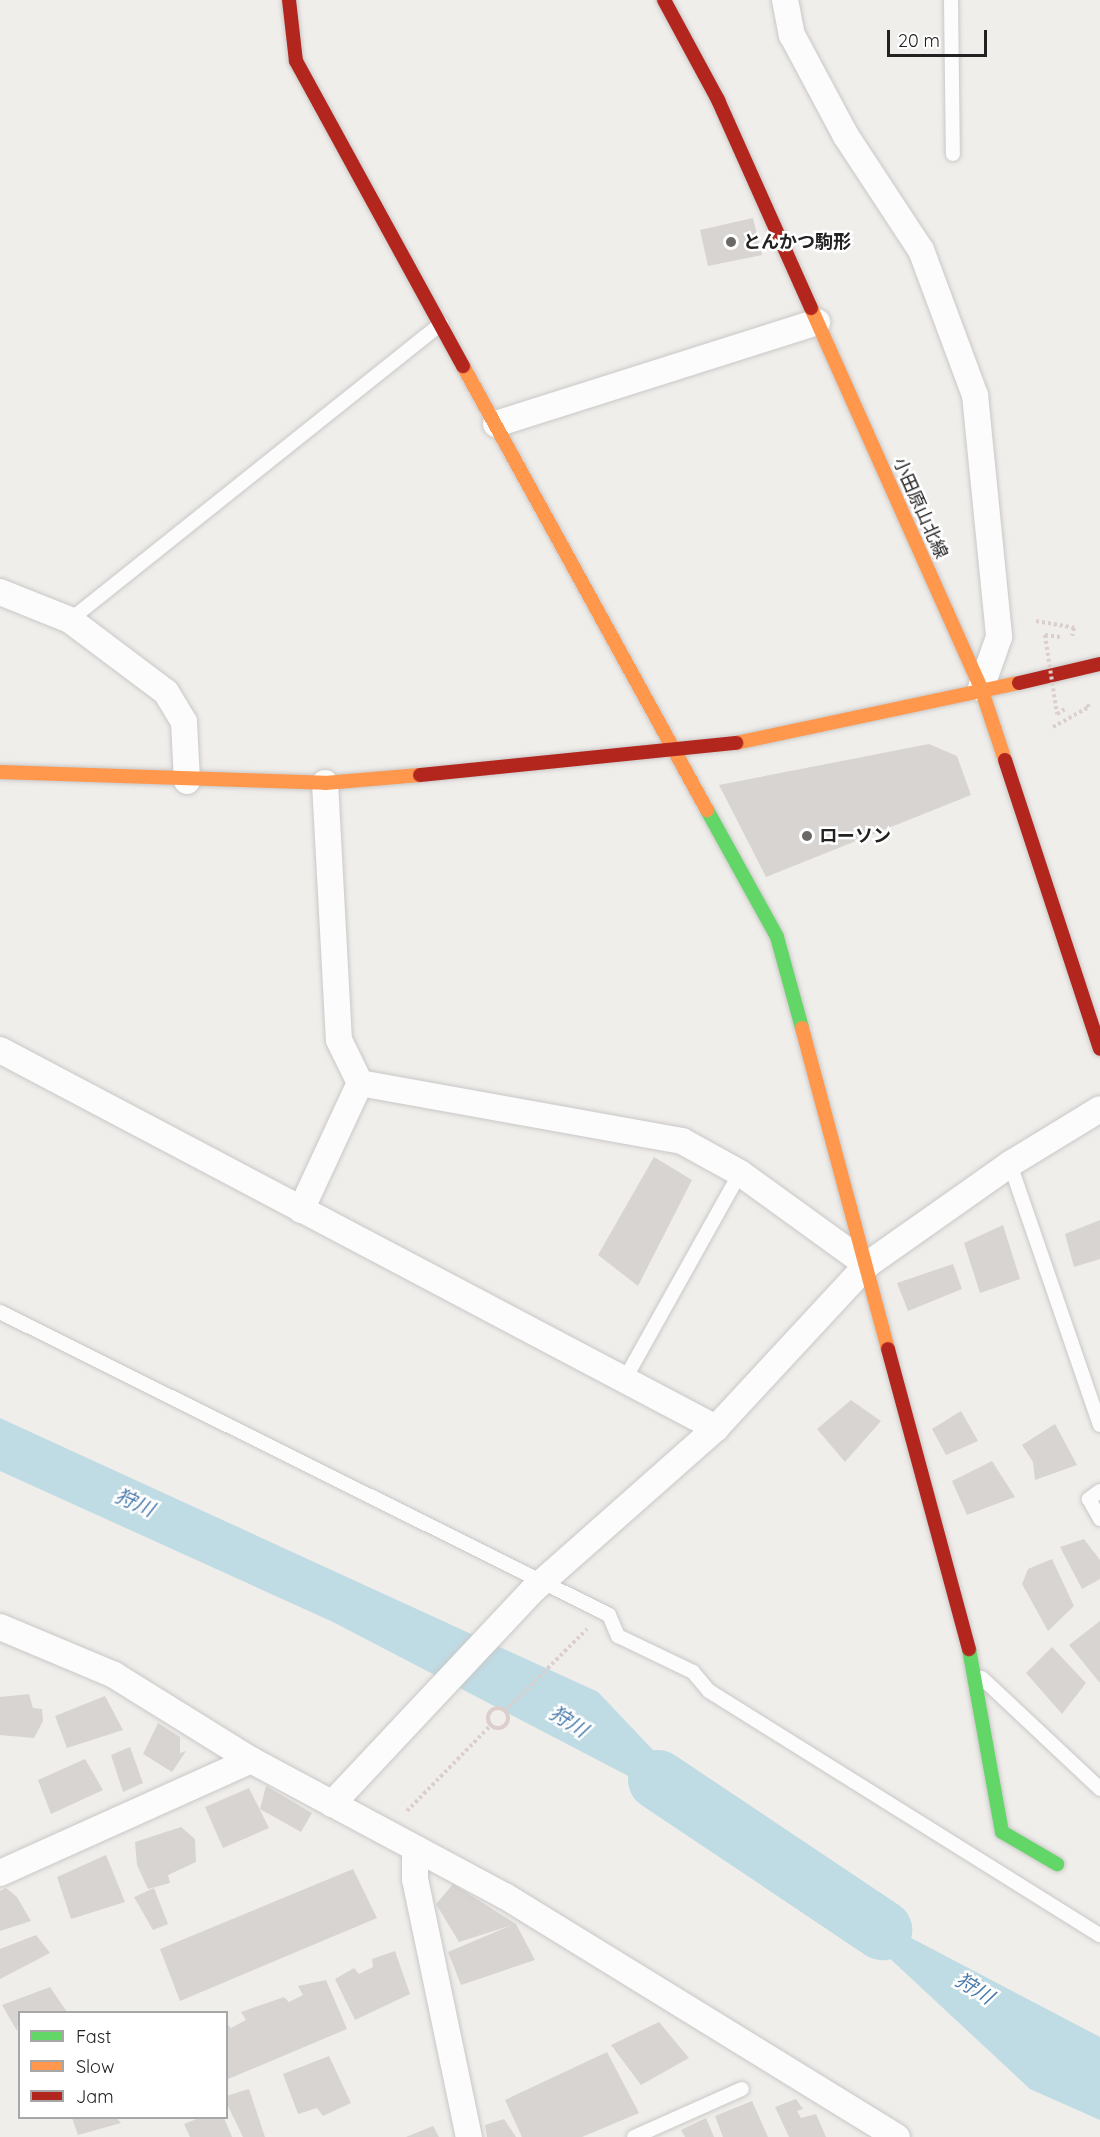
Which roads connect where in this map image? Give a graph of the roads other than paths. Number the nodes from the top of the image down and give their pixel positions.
1 (289, 0) edge
2 (664, 0) edge
3 (785, 0) edge
4 (951, 0) edge
5 (952, 154) dead end
6 (442, 322) junction
7 (817, 322) junction
8 (496, 424) junction
9 (0, 592) edge
10 (70, 620) junction
11 (1100, 664) edge
12 (981, 688) junction
13 (673, 753) junction
14 (0, 772) edge
15 (187, 781) junction
16 (325, 783) junction
17 (1100, 1049) edge
18 (0, 1050) edge
19 (360, 1083) junction
20 (1100, 1108) edge
21 (1010, 1164) junction
22 (740, 1173) junction
23 (301, 1210) junction
24 (867, 1265) junction
25 (0, 1312) edge
26 (626, 1377) junction
27 (1100, 1425) edge
28 (716, 1428) junction
29 (1100, 1491) edge
30 (1100, 1519) edge
31 (538, 1586) junction
32 (0, 1627) edge
33 (975, 1670) junction
34 (250, 1760) junction
35 (1100, 1789) edge
36 (339, 1796) junction
37 (415, 1849) junction
38 (1057, 1864) dead end
39 (0, 1873) edge
40 (1100, 1935) edge
41 (742, 2089) dead end
42 (469, 2137) edge
43 (634, 2137) edge
44 (894, 2137) edge

1 - 6 street
2 - 7 street, 小田原山北線
3 - 12 street
4 - 5 lane
6 - 8 street
6 - 10 lane
7 - 8 street
7 - 12 street, 小田原山北線
8 - 13 street
9 - 10 street
10 - 15 street
11 - 12 street
12 - 13 street
12 - 17 street, 小田原山北線
13 - 16 street
13 - 24 street
14 - 15 street
15 - 16 street
16 - 19 street
18 - 23 street
19 - 22 street
19 - 23 street
20 - 21 street
21 - 24 street
21 - 27 lane
22 - 24 street
22 - 26 lane
23 - 26 street
24 - 28 street
24 - 33 street
25 - 31 lane
26 - 28 street
28 - 31 street
29 - 30 lane
31 - 36 street
31 - 40 lane
32 - 34 street
33 - 35 lane
33 - 38 street
34 - 36 street
34 - 39 street
36 - 37 street
37 - 42 street
37 - 44 street
41 - 43 lane

